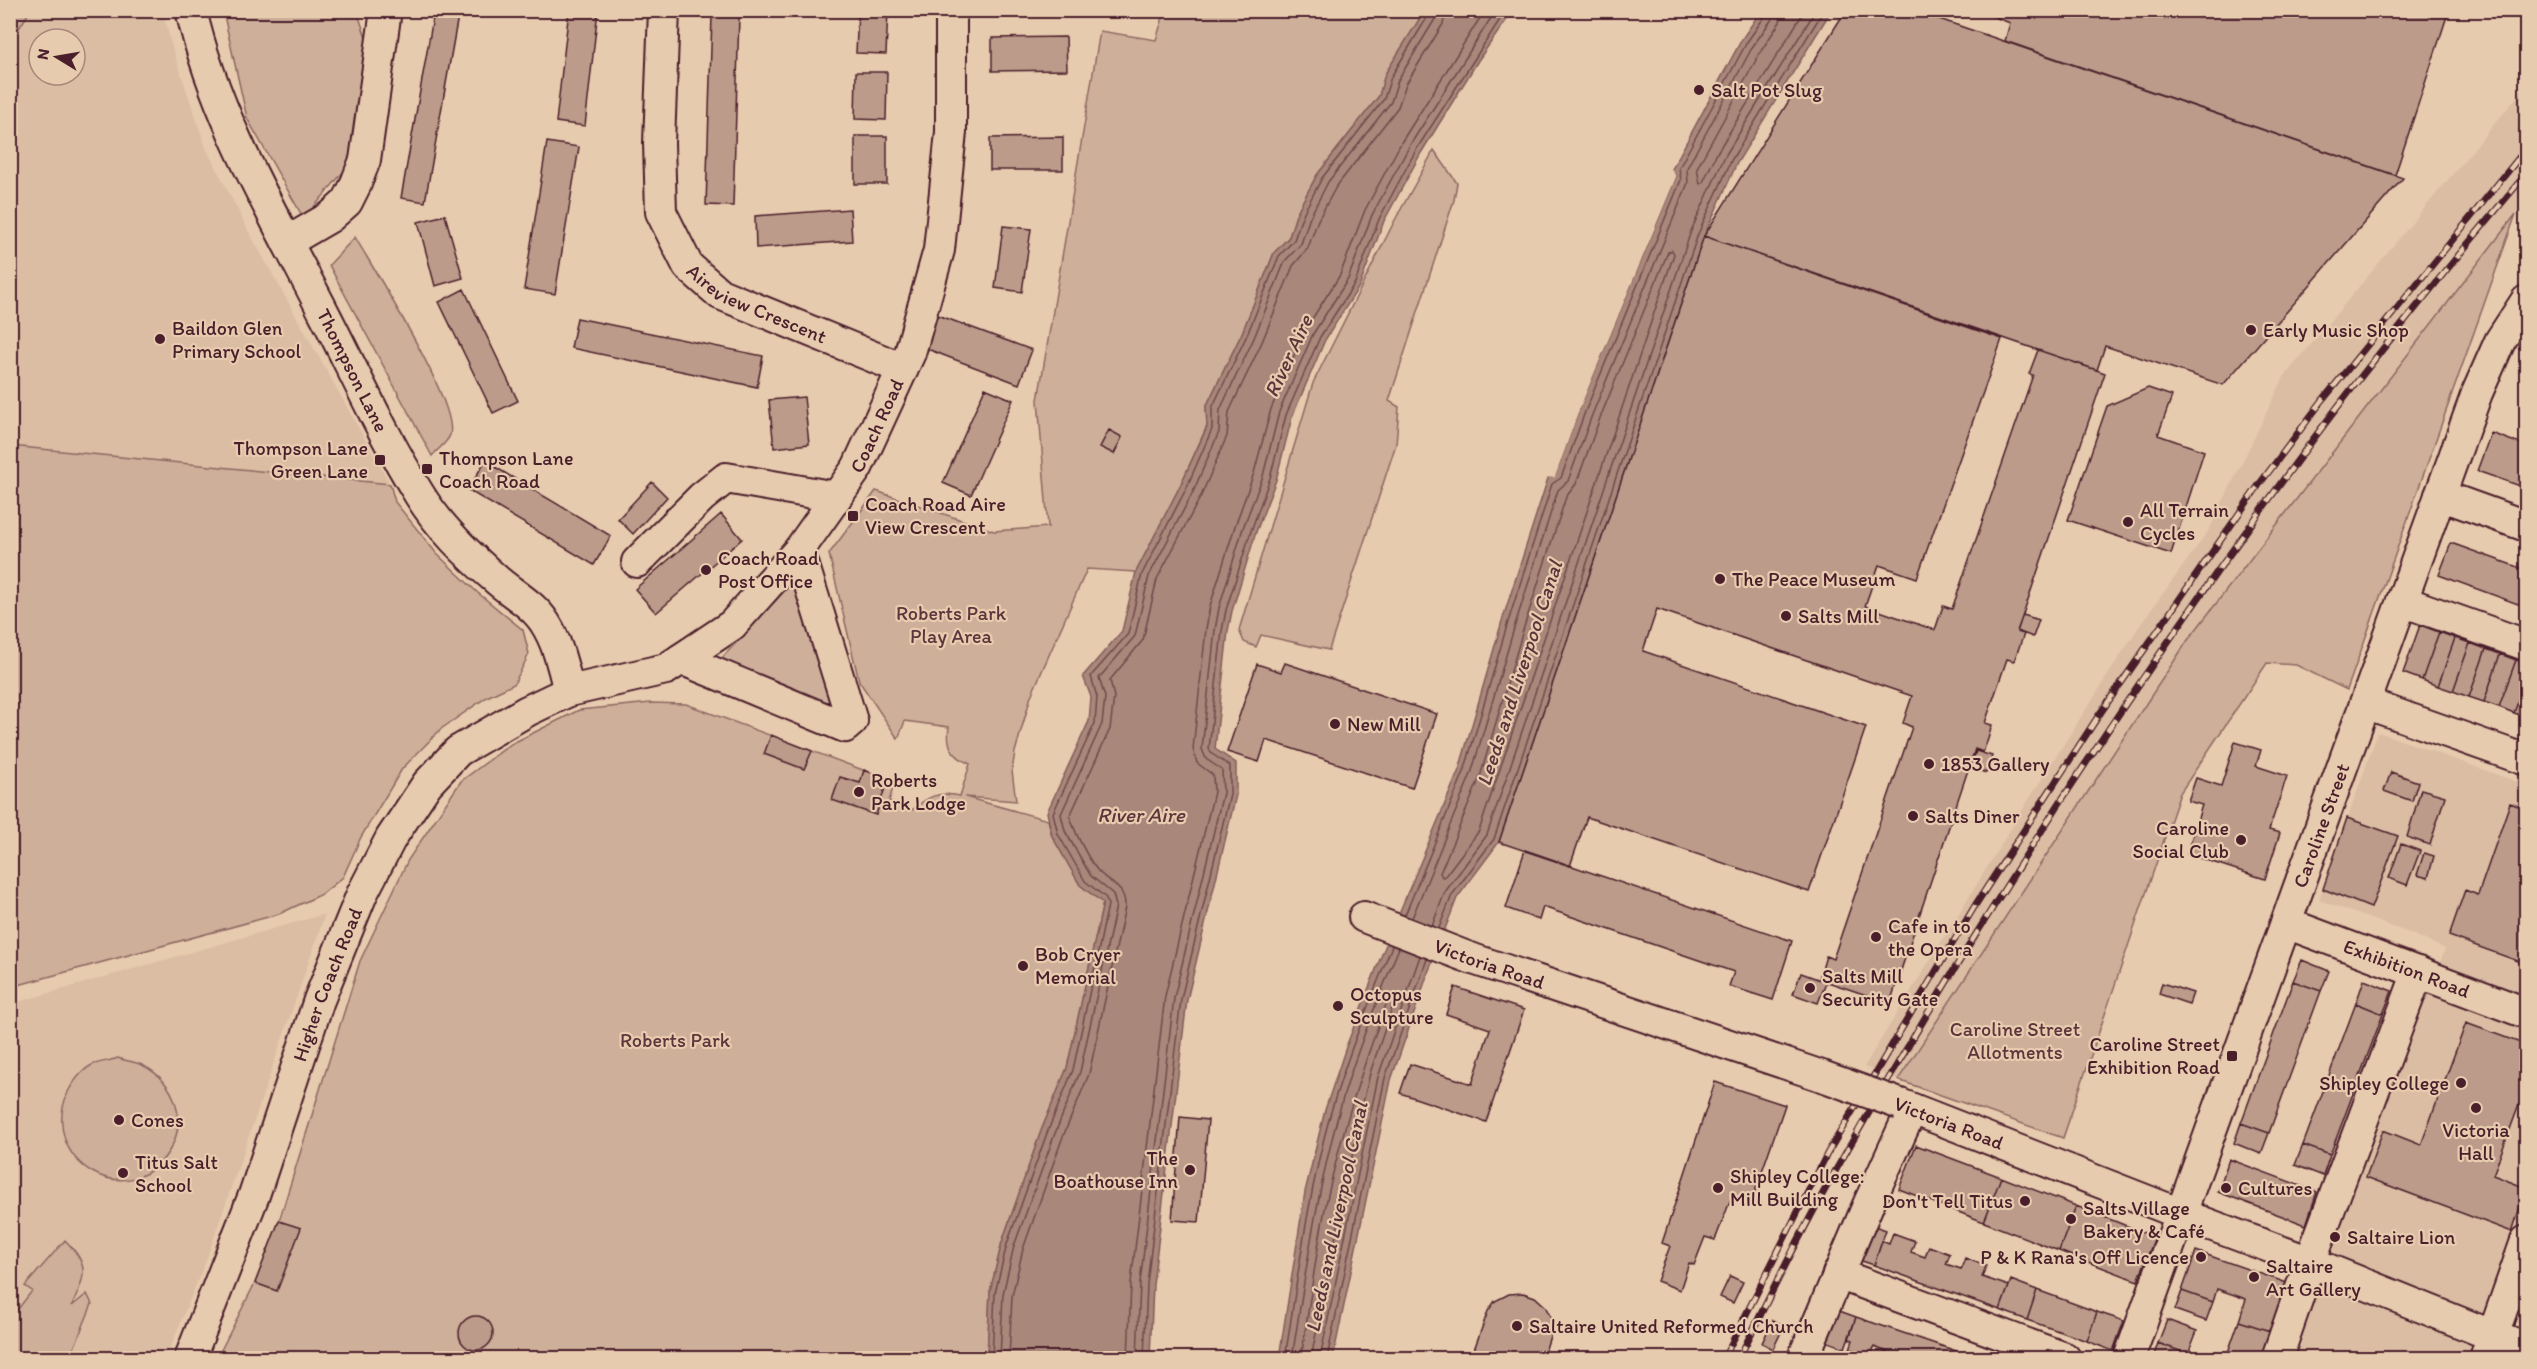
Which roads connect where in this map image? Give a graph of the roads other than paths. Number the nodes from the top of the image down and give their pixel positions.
1 (191, 10) edge
2 (386, 10) edge
3 (664, 10) edge
4 (951, 10) edge
5 (287, 242) junction
6 (2526, 301) edge
7 (903, 369) junction
8 (2440, 495) junction
9 (836, 497) junction
10 (2526, 526) edge
11 (799, 550) junction
12 (637, 562) dead end
13 (2402, 601) junction
14 (2526, 645) edge
15 (681, 659) junction
16 (569, 691) junction
17 (2365, 704) junction
18 (2526, 760) edge
19 (1369, 919) dead end
20 (2286, 923) junction
21 (2418, 972) junction
22 (2526, 1013) edge
23 (1906, 1106) junction
24 (2181, 1214) junction
25 (2526, 1241) edge
26 (2310, 1262) junction
27 (1838, 1274) junction
28 (2489, 1348) edge
29 (2526, 1349) edge
30 (189, 1359) edge
31 (1803, 1359) edge
32 (2065, 1359) edge
33 (2129, 1359) edge
34 (2277, 1359) edge

1 - 5 street, Thompson Lane
2 - 5 street
3 - 7 street, Aireview Crescent
4 - 7 street, Coach Road
5 - 16 street, Thompson Lane
6 - 8 street, Caroline Street
7 - 9 street, Coach Road
8 - 10 street
8 - 13 street, Caroline Street
9 - 11 street, Coach Road
9 - 12 street
11 - 15 street, Coach Road
11 - 15 street
13 - 14 street
13 - 17 street, Caroline Street
15 - 16 street, Coach Road
16 - 30 street, Higher Coach Road
17 - 18 street
17 - 20 street, Caroline Street
19 - 23 street, Victoria Road, bridge
20 - 21 street, Exhibition Road
20 - 24 street, Caroline Street
21 - 22 street, Exhibition Road
21 - 26 street
23 - 24 street, Victoria Road
23 - 27 street
24 - 26 street, Victoria Road
24 - 33 street, Caroline Street
25 - 28 street
26 - 28 street, Victoria Road
26 - 34 street
27 - 31 street
27 - 32 street
28 - 29 street, Victoria Road

